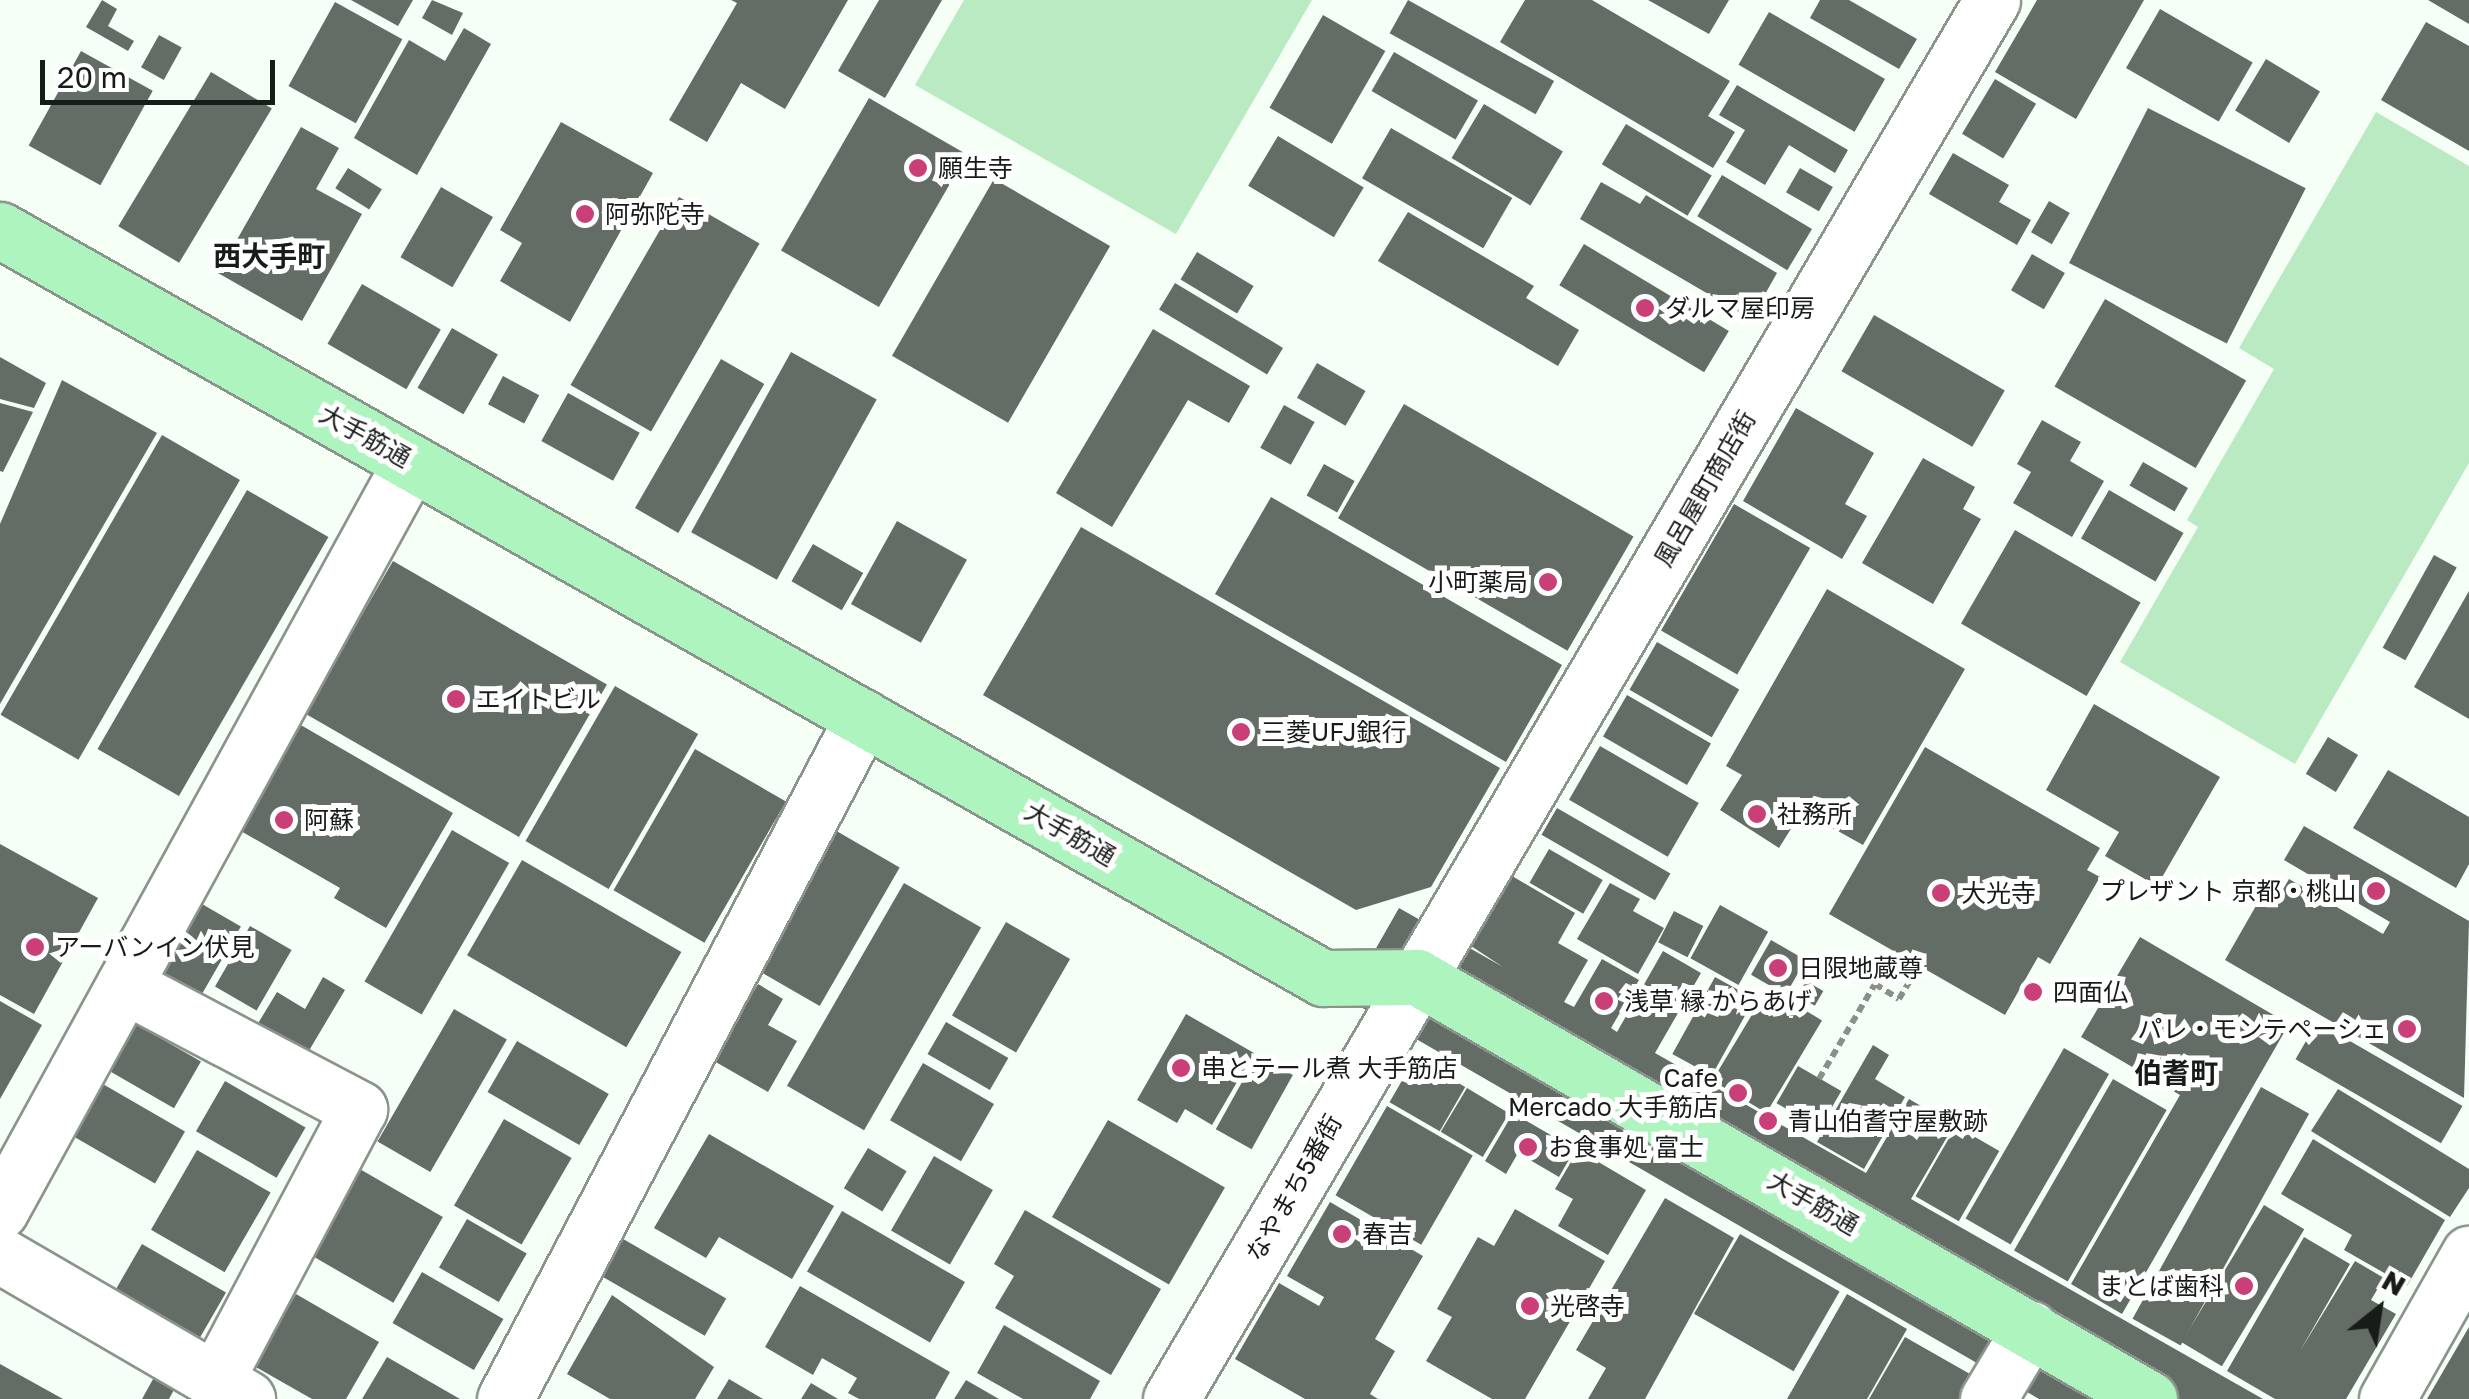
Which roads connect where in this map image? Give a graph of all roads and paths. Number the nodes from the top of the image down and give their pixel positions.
1 (1992, 0) edge
2 (0, 230) edge
3 (411, 462) junction
4 (863, 717) junction
5 (1918, 966) dead end
6 (1418, 977) junction
7 (124, 985) junction
8 (1819, 1078) dead end
9 (0, 1211) edge
10 (2469, 1254) edge
11 (0, 1255) edge
12 (2030, 1330) junction
13 (231, 1390) edge
14 (506, 1399) edge
15 (1171, 1399) edge
16 (1988, 1399) edge
17 (2149, 1399) edge
18 (2388, 1399) edge

1 - 6 street, 風呂屋町商店街
2 - 3 main road, 大手筋通
3 - 4 main road, 大手筋通
3 - 7 street
4 - 6 main road, 大手筋通
4 - 14 street
5 - 8 path
6 - 12 main road, 大手筋通
6 - 15 street, なやまち5番街
7 - 9 street
7 - 13 street
10 - 18 street
11 - 13 street
12 - 16 street
12 - 17 main road, 大手筋通

